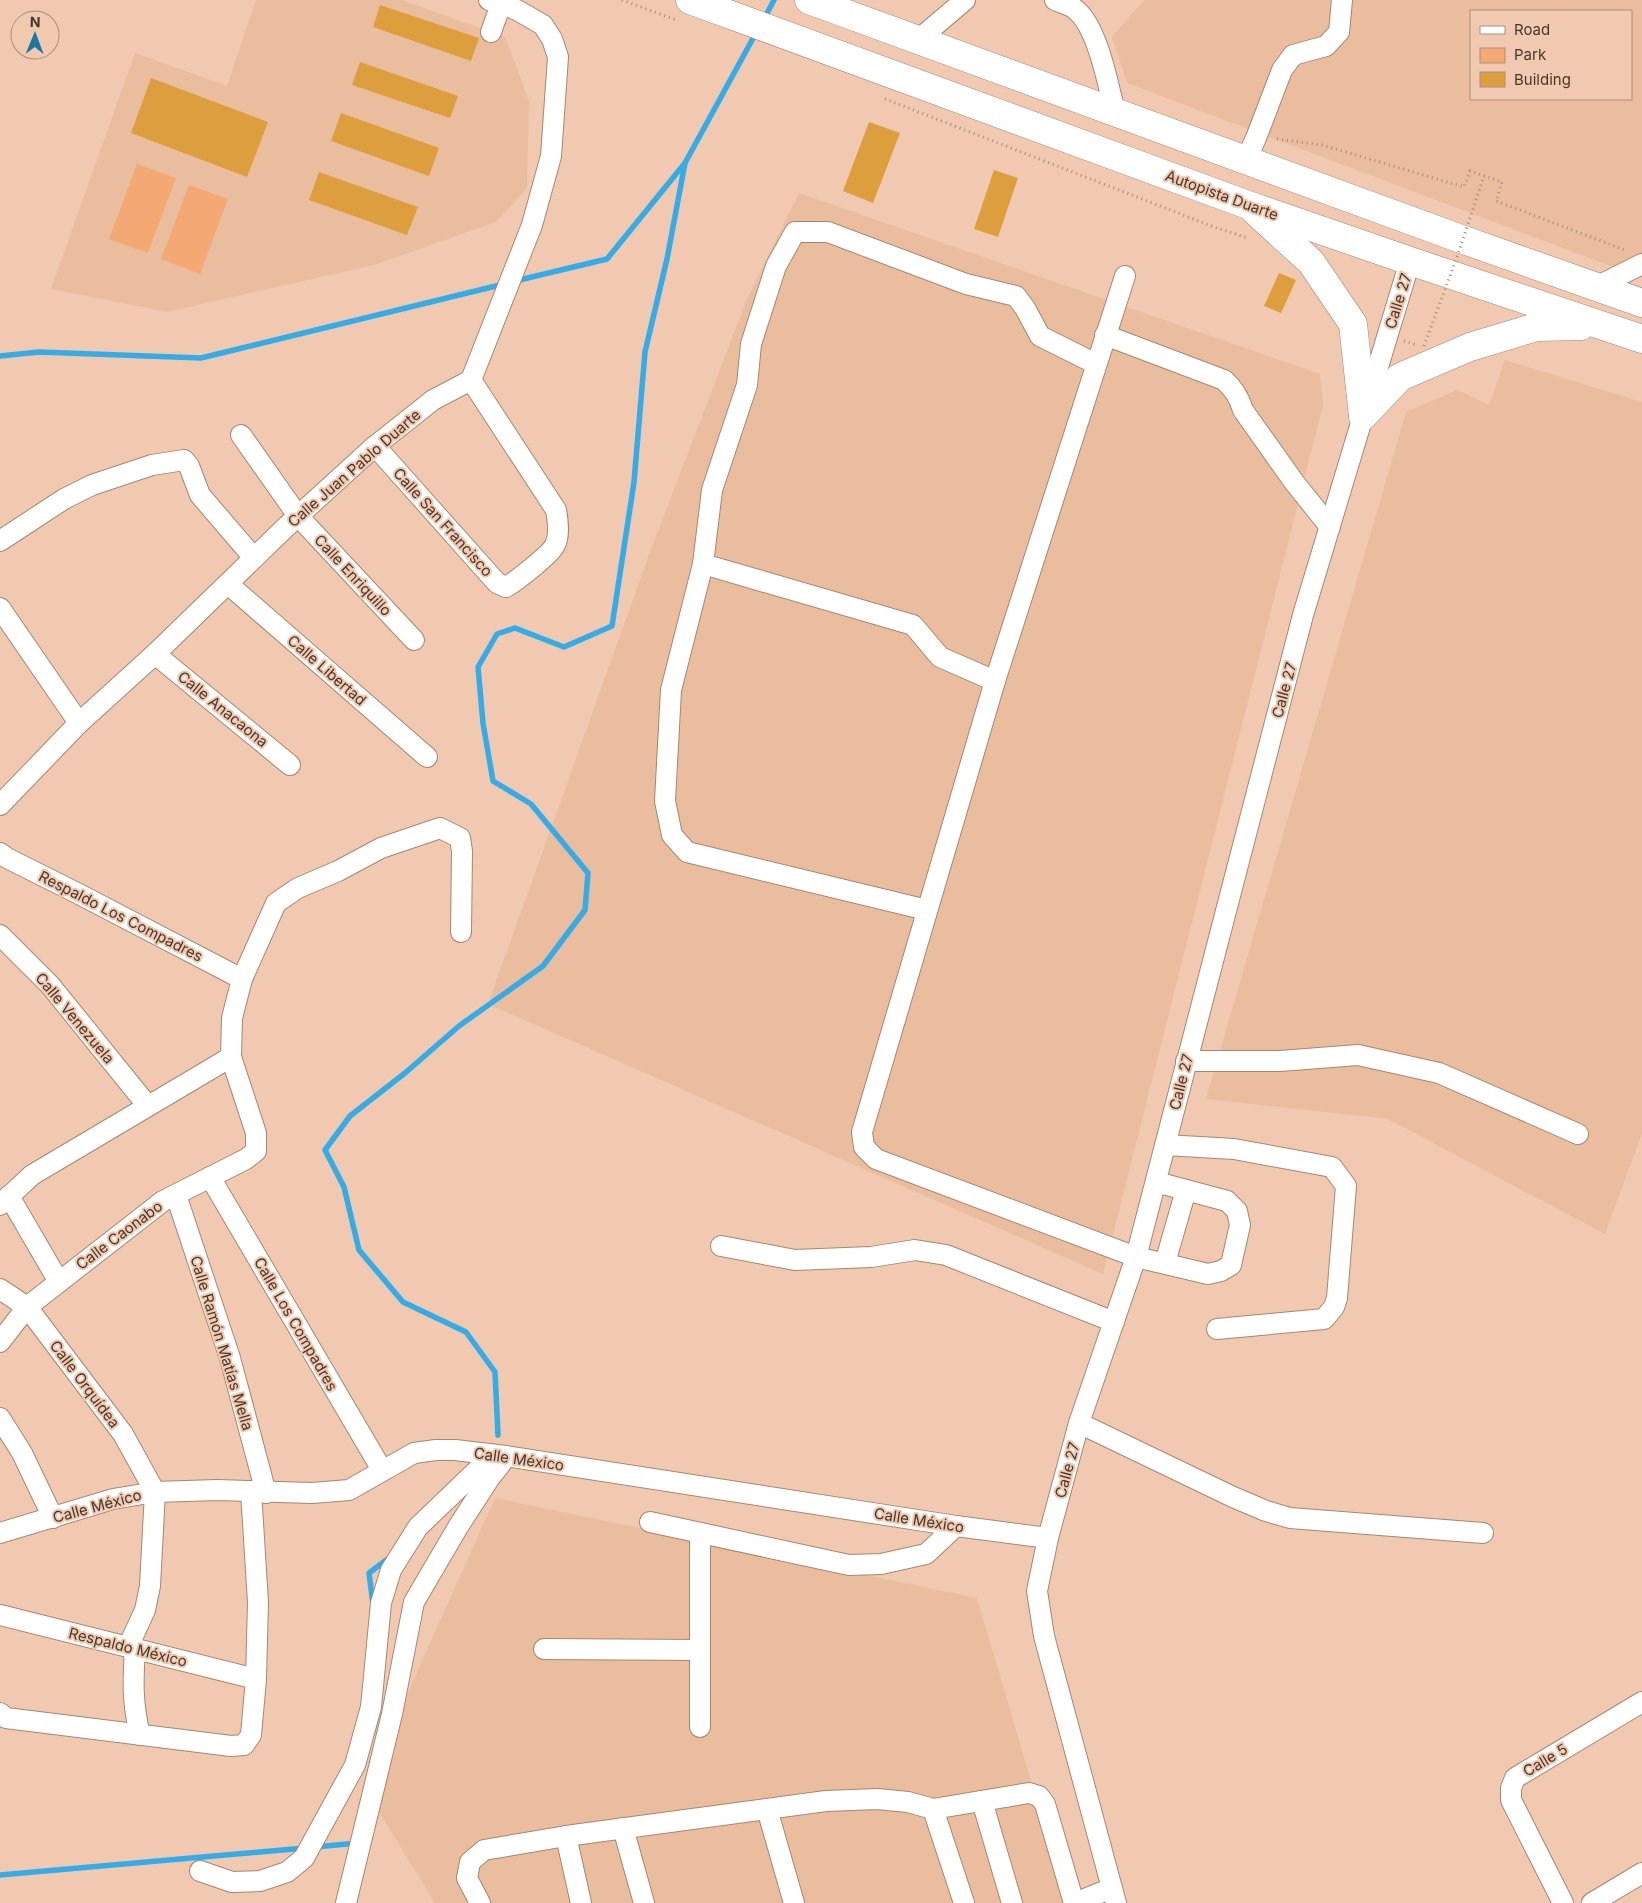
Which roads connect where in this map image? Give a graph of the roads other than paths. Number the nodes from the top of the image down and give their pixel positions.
1 (965, 0) edge
2 (1055, 0) edge
3 (1342, 0) edge
4 (812, 1) edge
5 (495, 2) edge
6 (696, 2) edge
7 (491, 32) dead end
8 (918, 40) junction
9 (1115, 112) junction
10 (1251, 149) junction
11 (1248, 205) junction
12 (1637, 259) edge
13 (1410, 262) junction
14 (1125, 276) dead end
15 (1596, 287) junction
16 (1642, 303) edge
17 (1600, 325) junction
18 (1106, 335) junction
19 (1642, 339) edge
20 (1096, 364) junction
21 (471, 380) junction
22 (1363, 416) junction
23 (241, 435) dead end
24 (375, 446) junction
25 (298, 516) junction
26 (1330, 527) junction
27 (0, 542) edge
28 (254, 558) junction
29 (703, 564) junction
30 (228, 584) junction
31 (0, 608) edge
32 (414, 640) dead end
33 (155, 654) junction
34 (995, 681) junction
35 (78, 723) junction
36 (427, 757) dead end
37 (290, 764) dead end
38 (0, 805) edge
39 (0, 853) edge
40 (927, 910) junction
41 (462, 932) dead end
42 (0, 935) edge
43 (242, 979) junction
44 (231, 1057) junction
45 (1186, 1061) junction
46 (147, 1105) junction
47 (1578, 1134) dead end
48 (1165, 1145) junction
49 (210, 1177) junction
50 (1156, 1182) junction
51 (1186, 1190) junction
52 (176, 1195) junction
53 (4, 1201) edge
54 (721, 1246) dead end
55 (1136, 1257) junction
56 (1165, 1263) junction
57 (59, 1282) junction
58 (0, 1289) edge
59 (26, 1308) junction
60 (1114, 1322) junction
61 (1217, 1329) dead end
62 (0, 1342) edge
63 (0, 1418) edge
64 (1079, 1423) junction
65 (495, 1455) junction
66 (382, 1470) junction
67 (154, 1492) junction
68 (258, 1492) junction
69 (53, 1518) junction
70 (650, 1522) dead end
71 (956, 1526) junction
72 (2, 1532) edge
73 (700, 1533) junction
74 (1483, 1533) dead end
75 (1048, 1538) junction
76 (0, 1615) edge
77 (132, 1648) junction
78 (544, 1649) dead end
79 (699, 1650) junction
80 (256, 1679) junction
81 (1642, 1702) edge
82 (2, 1718) edge
83 (700, 1727) dead end
84 (140, 1735) junction
85 (982, 1801) junction
86 (767, 1809) junction
87 (933, 1809) junction
88 (623, 1828) junction
89 (566, 1836) junction
90 (200, 1872) dead end
91 (1642, 1873) edge
92 (1114, 1896) edge
93 (346, 1903) edge
94 (480, 1903) edge
95 (581, 1903) edge
96 (644, 1903) edge
97 (794, 1903) edge
98 (964, 1903) edge
99 (1012, 1903) edge
100 (1075, 1903) edge
101 (1564, 1903) edge
102 (1592, 1903) edge

1 - 8 street
2 - 9 street
3 - 10 street
4 - 8 highway
5 - 7 street
5 - 21 street
6 - 11 highway, Autopista Duarte
8 - 9 highway
9 - 10 highway
10 - 15 highway
11 - 13 highway, Autopista Duarte
11 - 22 highway
12 - 15 street
13 - 17 highway, Autopista Duarte
13 - 22 street, Calle 27
14 - 18 street
15 - 16 highway
17 - 19 highway, Autopista Duarte
17 - 22 highway
18 - 20 street
18 - 26 street
20 - 29 street
20 - 34 street
21 - 24 street, Calle Juan Pablo Duarte
21 - 24 street, Calle San Francisco
22 - 26 street, Calle 27
23 - 25 street, Calle Enriquillo
24 - 25 street, Calle Juan Pablo Duarte
25 - 28 street, Calle Juan Pablo Duarte
25 - 32 street, Calle Enriquillo
26 - 45 street, Calle 27
27 - 28 street
28 - 30 street, Calle Juan Pablo Duarte
29 - 34 street
29 - 40 street
30 - 33 street, Calle Juan Pablo Duarte
30 - 36 street, Calle Libertad
31 - 35 street
33 - 35 street, Calle Juan Pablo Duarte
33 - 37 street, Calle Anacaona
34 - 40 street
35 - 38 street, Calle Juan Pablo Duarte
39 - 43 street, Respaldo Los Compadres
40 - 55 street
41 - 43 street
42 - 46 street, Calle Venezuela
43 - 44 street
44 - 46 street
44 - 49 street, Calle Caonabo
45 - 47 street
45 - 48 street, Calle 27
46 - 53 street
48 - 50 street, Calle 27
48 - 61 street
49 - 52 street, Calle Caonabo
49 - 66 street, Calle Los Compadres
50 - 51 street
50 - 55 street, Calle 27
51 - 56 street
51 - 56 street
52 - 57 street, Calle Caonabo
52 - 68 street, Calle Ramón Matías Mella
53 - 57 street
54 - 60 street
55 - 56 street
55 - 60 street, Calle 27
57 - 59 street, Calle Caonabo
58 - 59 street, Calle Orquídea
59 - 62 street, Calle Caonabo
59 - 67 street, Calle Orquídea
60 - 64 street, Calle 27
63 - 69 street
64 - 74 street
64 - 75 street, Calle 27
65 - 66 street, Calle México
65 - 71 street, Calle México
65 - 90 street
65 - 93 street
66 - 68 street, Calle México
67 - 68 street, Calle México
67 - 69 street, Calle México
67 - 77 street
68 - 80 street, Calle Ramón Matías Mella
69 - 72 street, Calle México
70 - 73 street
71 - 73 street
71 - 75 street, Calle México
73 - 79 street
75 - 92 street, Calle 27
76 - 77 street, Respaldo México
77 - 80 street, Respaldo México
77 - 84 street
78 - 79 street
79 - 83 street
80 - 84 street, Calle Ramón Matías Mella
81 - 101 street, Calle 5
82 - 84 street
85 - 87 street
85 - 99 street
85 - 100 street
86 - 87 street
86 - 88 street
86 - 97 street
87 - 98 street
88 - 89 street
88 - 96 street
89 - 94 street
89 - 95 street
91 - 102 street
92 - 100 street

